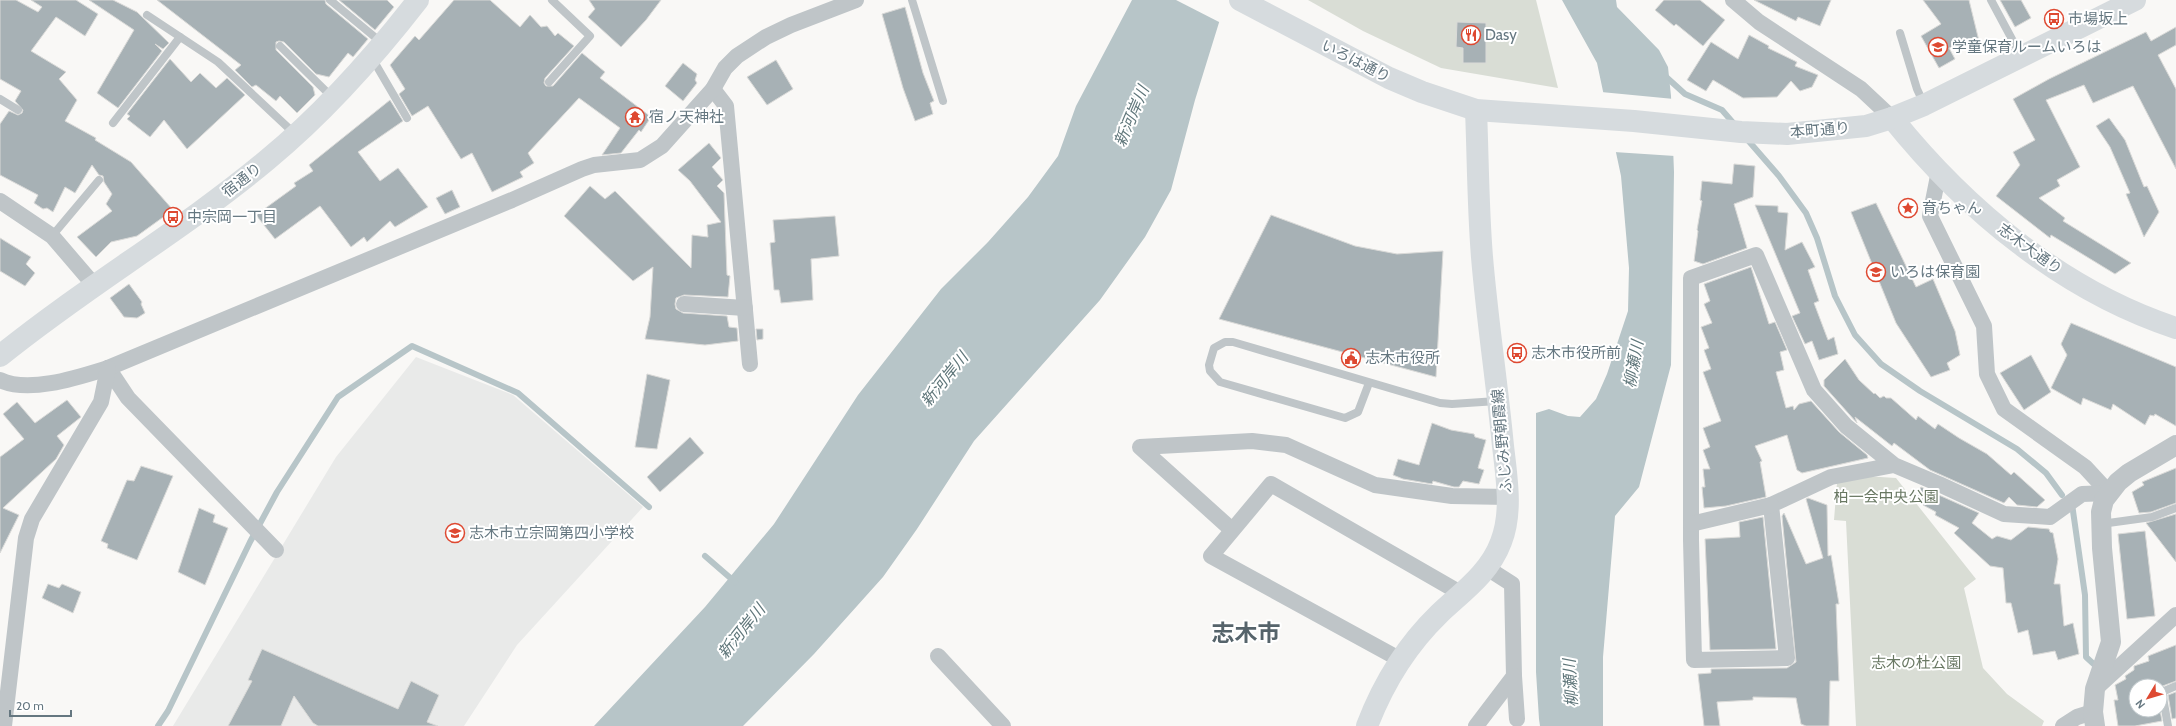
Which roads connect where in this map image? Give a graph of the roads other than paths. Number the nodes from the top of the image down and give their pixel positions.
1 (330, 0) edge
2 (418, 0) edge
3 (552, 0) edge
4 (856, 0) edge
5 (912, 0) edge
6 (1240, 0) edge
7 (1733, 0) edge
8 (1991, 0) edge
9 (2136, 0) edge
10 (147, 15) dead end
11 (1900, 33) dead end
12 (180, 37) junction
13 (280, 46) dead end
14 (378, 51) junction
15 (2021, 57) junction
16 (549, 82) dead end
17 (713, 89) junction
18 (334, 99) junction
19 (0, 100) edge
20 (943, 101) dead end
21 (1924, 105) junction
22 (18, 110) dead end
23 (1476, 110) junction
24 (407, 118) dead end
25 (1892, 118) junction
26 (113, 123) dead end
27 (296, 136) junction
28 (1939, 171) junction
29 (99, 180) dead end
30 (0, 201) edge
31 (52, 236) junction
32 (94, 285) junction
33 (684, 304) dead end
34 (745, 308) junction
35 (2176, 328) edge
36 (0, 356) edge
37 (750, 364) dead end
38 (108, 368) junction
39 (0, 380) edge
40 (1369, 382) junction
41 (1499, 401) junction
42 (2176, 445) edge
43 (1894, 465) junction
44 (2109, 492) junction
45 (1508, 497) junction
46 (1771, 505) junction
47 (2176, 508) edge
48 (1691, 524) junction
49 (2101, 524) junction
50 (1232, 530) junction
51 (276, 550) dead end
52 (1487, 568) junction
53 (1462, 594) junction
54 (2176, 615) edge
55 (938, 656) dead end
56 (1401, 660) junction
57 (1514, 676) junction
58 (2176, 686) edge
59 (2095, 689) junction
60 (1517, 719) dead end
61 (2094, 719) edge
62 (4, 726) edge
63 (1003, 726) edge
64 (1367, 726) edge
65 (1476, 726) edge
66 (2063, 726) edge
67 (2168, 726) edge

1 - 14 lane
2 - 14 main road, 宿通り
3 - 16 lane
4 - 17 street
5 - 20 lane
6 - 23 main road, いろは通り
7 - 25 street
8 - 15 lane
9 - 15 main road, 本町通り
10 - 12 lane
11 - 21 lane
12 - 26 lane
12 - 27 lane
13 - 18 lane
14 - 18 main road, 宿通り
14 - 24 lane
15 - 21 main road, 本町通り
17 - 34 street
17 - 38 street
18 - 27 main road, 宿通り
19 - 22 lane
21 - 25 main road, 本町通り
23 - 25 main road, 本町通り
23 - 41 main road, ふじみ野朝霞線
25 - 28 main road, 志木大通り
27 - 32 main road, 宿通り
28 - 35 main road, 志木大通り
28 - 44 street
29 - 31 lane
30 - 31 street
31 - 32 street
32 - 36 main road, 宿通り
33 - 34 street
34 - 37 street
38 - 39 street
38 - 51 street
38 - 62 street
40 - 40 lane
40 - 41 lane
41 - 45 main road, ふじみ野朝霞線
42 - 44 street
43 - 44 street
43 - 46 street
43 - 48 street
44 - 49 street
45 - 50 street
45 - 52 main road, ふじみ野朝霞線
46 - 48 street
46 - 48 street
47 - 49 lane
49 - 59 street
50 - 53 street
50 - 56 street
52 - 53 main road, ふじみ野朝霞線
52 - 57 street
53 - 56 main road, ふじみ野朝霞線
54 - 59 street
55 - 63 street
56 - 64 main road, ふじみ野朝霞線
57 - 60 street
57 - 65 street
58 - 67 lane
59 - 61 street
61 - 66 street

